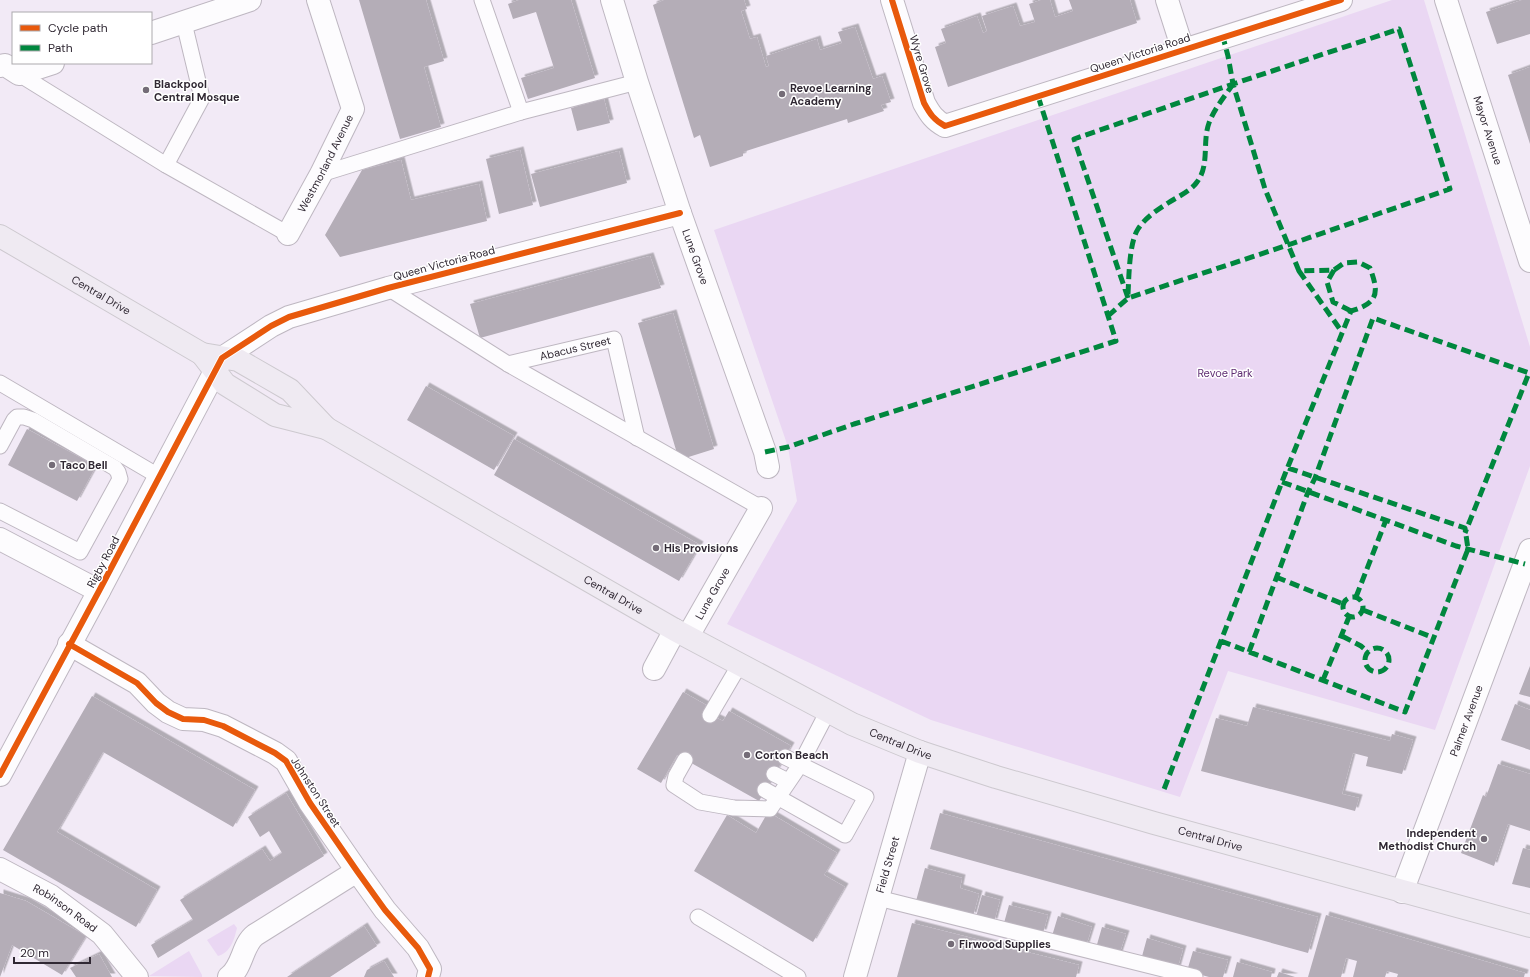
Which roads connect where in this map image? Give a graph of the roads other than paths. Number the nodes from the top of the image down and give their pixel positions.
1 (250, 0) edge
2 (318, 0) edge
3 (482, 0) edge
4 (612, 0) edge
5 (892, 0) edge
6 (1167, 0) edge
7 (1341, 0) edge
8 (1446, 0) edge
9 (184, 23) junction
10 (152, 33) edge
11 (1183, 50) junction
12 (47, 64) edge
13 (9, 70) edge
14 (637, 82) junction
15 (521, 112) junction
16 (945, 126) joint
17 (166, 165) junction
18 (322, 174) junction
19 (680, 213) junction
20 (288, 234) joint
21 (0, 236) edge
22 (1530, 261) edge
23 (388, 288) junction
24 (213, 361) junction
25 (508, 364) junction
26 (0, 383) edge
27 (326, 428) junction
28 (637, 438) junction
29 (0, 446) edge
30 (768, 467) dead end
31 (160, 477) junction
32 (760, 508) joint
33 (0, 511) edge
34 (26, 525) junction
35 (7, 543) edge
36 (1530, 550) edge
37 (99, 591) junction
38 (682, 633) junction
39 (69, 644) junction
40 (740, 664) junction
41 (654, 669) dead end
42 (828, 711) junction
43 (710, 715) dead end
44 (920, 752) junction
45 (784, 757) dead end
46 (685, 760) dead end
47 (800, 765) junction
48 (774, 774) dead end
49 (0, 775) edge
50 (788, 781) junction
51 (771, 793) junction
52 (0, 868) edge
53 (357, 871) junction
54 (1402, 892) junction
55 (878, 898) junction
56 (698, 917) dead end
57 (1530, 926) edge
58 (137, 977) edge
59 (229, 977) edge
60 (428, 977) edge
61 (798, 977) edge
62 (855, 977) edge
63 (1196, 977) edge

1 - 9 street
2 - 18 street, Westmorland Avenue
3 - 15 lane
4 - 14 street, Lune Grove
5 - 16 street, Wyre Grove
6 - 11 street
7 - 11 street, Queen Victoria Road
8 - 22 street, Mayor Avenue
9 - 10 street
9 - 17 lane
11 - 16 street, Queen Victoria Road
12 - 13 street
13 - 17 lane
14 - 15 lane
14 - 19 street, Lune Grove
15 - 18 lane
17 - 20 lane
18 - 20 street, Westmorland Avenue
19 - 23 street, Queen Victoria Road
19 - 30 street, Lune Grove
21 - 24 main road, Central Drive
23 - 24 street, Queen Victoria Road
23 - 25 lane
24 - 27 main road, Central Drive
24 - 27 main road, Central Drive
24 - 31 street, Rigby Road
25 - 28 lane
25 - 28 lane, Abacus Street
26 - 31 lane
27 - 38 main road, Central Drive
28 - 32 lane
29 - 34 lane
31 - 37 street, Rigby Road
32 - 38 street, Lune Grove
33 - 34 lane
34 - 35 lane
35 - 37 street
36 - 54 street, Palmer Avenue
37 - 39 street, Rigby Road
38 - 40 main road, Central Drive
38 - 41 street, Lune Grove
39 - 49 street, Rigby Road
39 - 53 street, Johnston Street
40 - 42 main road, Central Drive
40 - 43 lane
42 - 44 main road, Central Drive
42 - 47 lane
44 - 54 main road, Central Drive
44 - 55 street, Field Street
45 - 47 lane
46 - 51 lane
47 - 50 lane
47 - 51 lane
48 - 50 lane
50 - 51 lane
52 - 58 street, Robinson Road
53 - 59 street
53 - 60 street, Johnston Street
54 - 57 main road, Central Drive
55 - 62 street, Field Street
55 - 63 lane
56 - 61 lane

